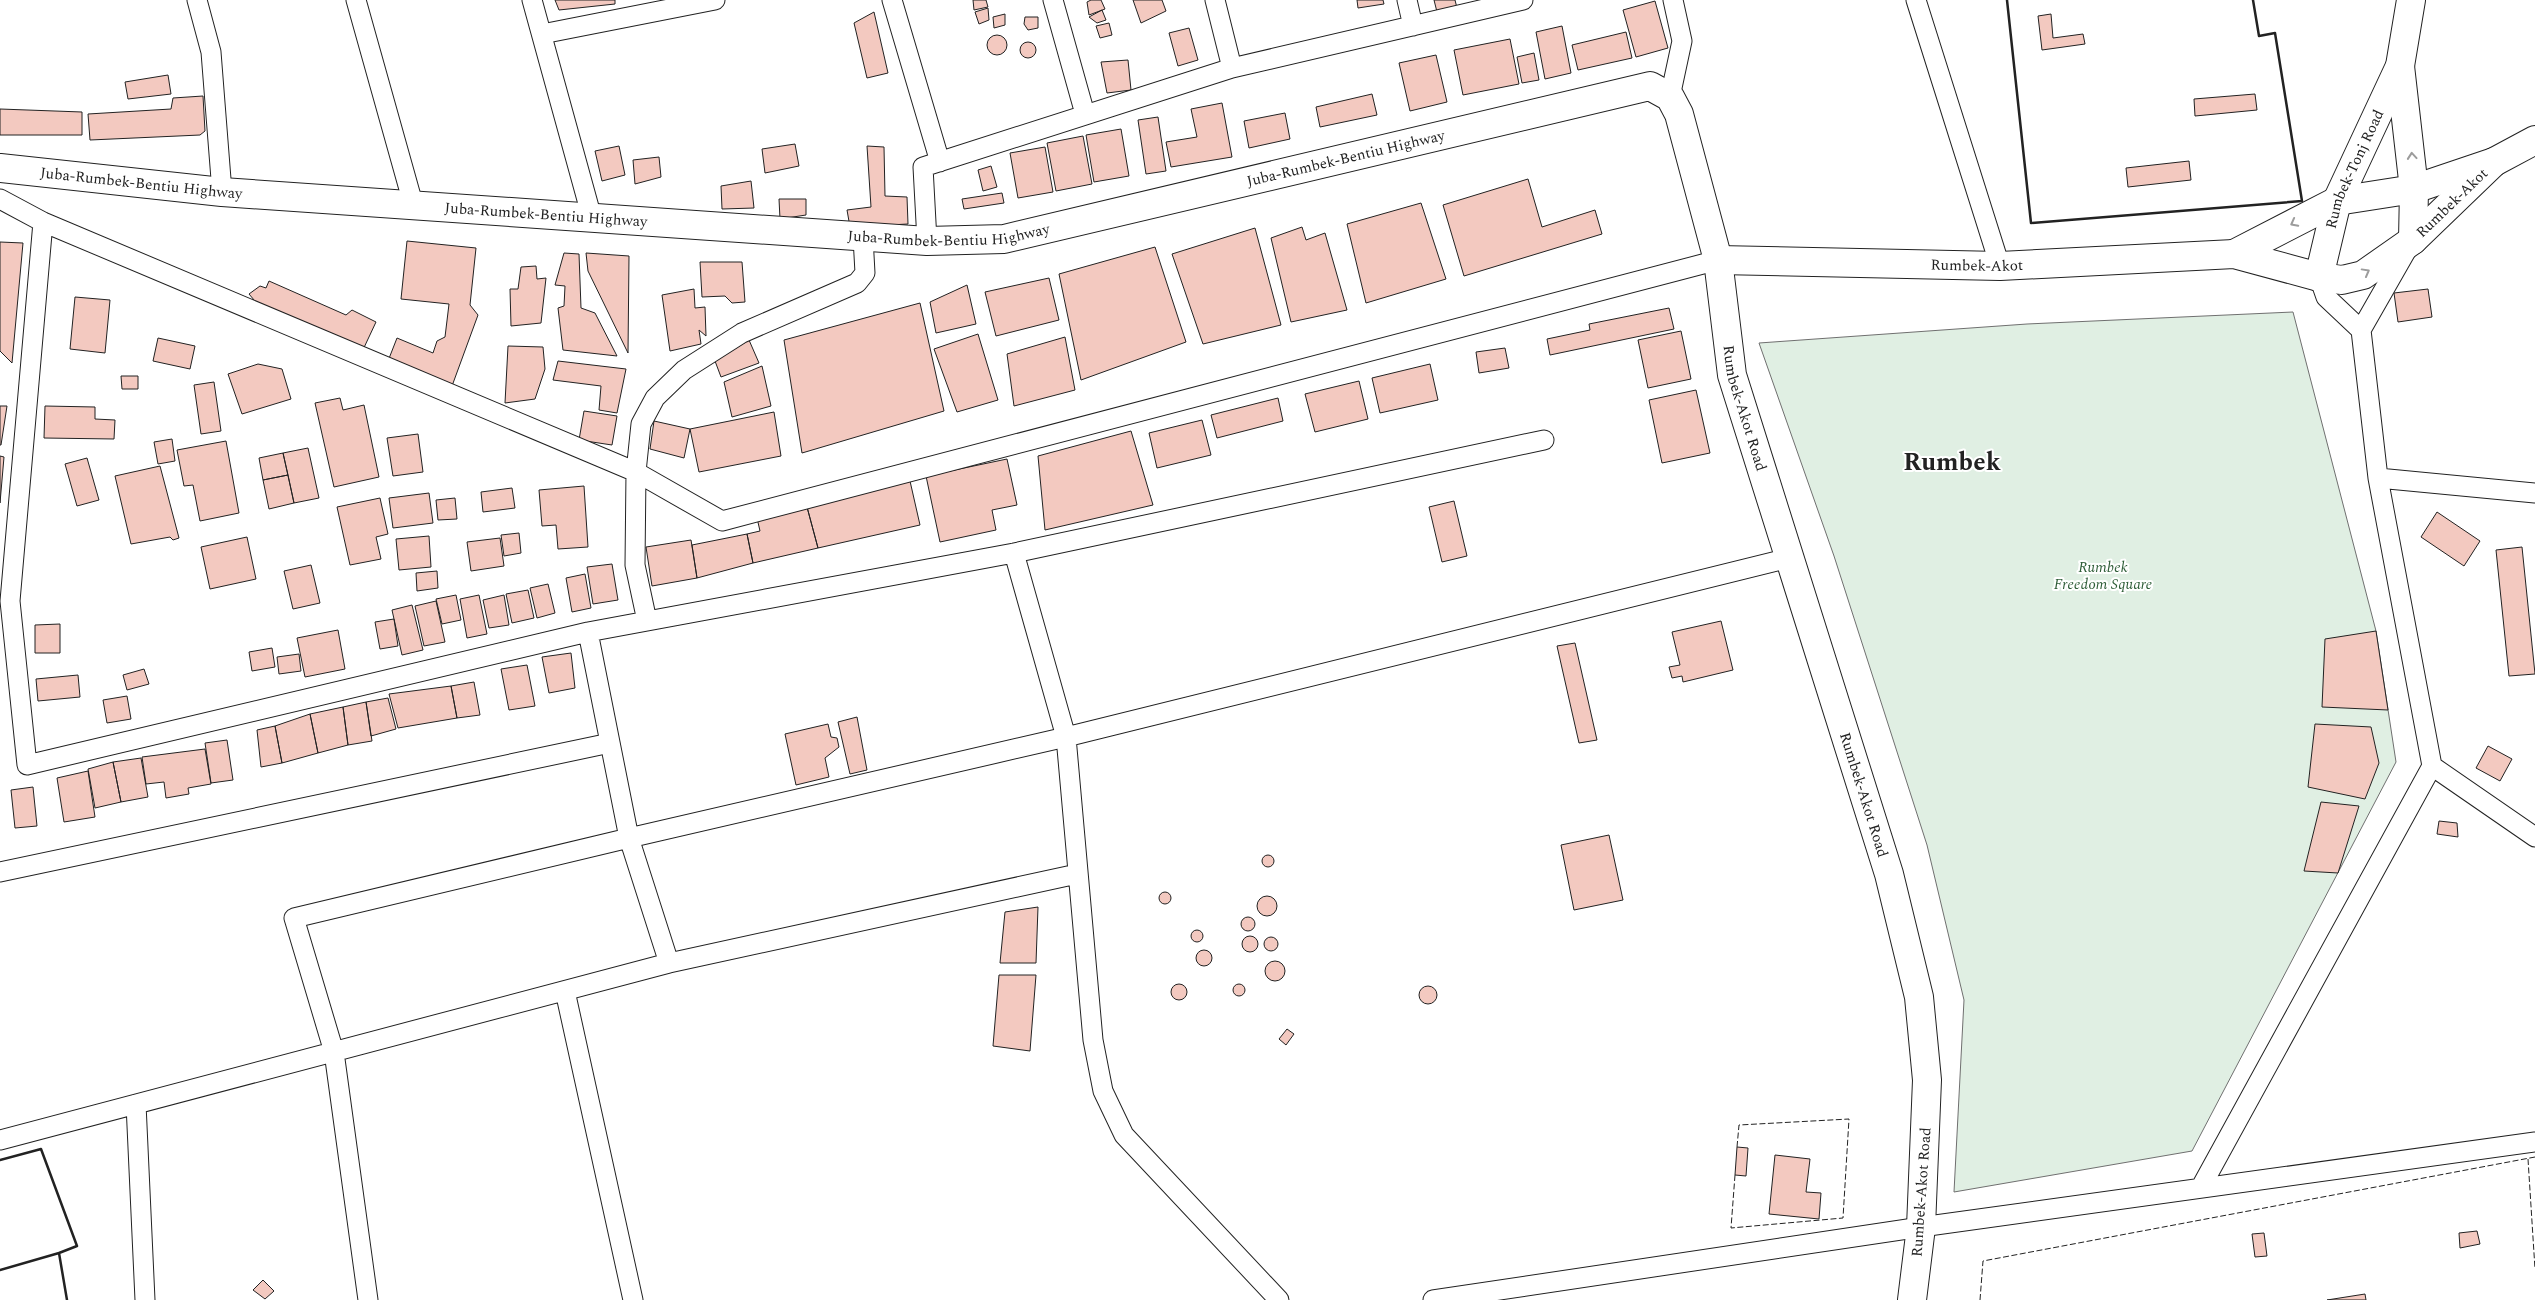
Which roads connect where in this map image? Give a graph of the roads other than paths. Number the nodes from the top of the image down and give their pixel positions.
1 (197, 0) edge
2 (356, 0) edge
3 (532, 0) edge
4 (716, 0) edge
5 (892, 0) edge
6 (1053, 0) edge
7 (1215, 0) edge
8 (1406, 0) edge
9 (1523, 0) edge
10 (1673, 0) edge
11 (1916, 0) edge
12 (2411, 0) edge
13 (1413, 26) junction
14 (542, 34) junction
15 (2400, 66) junction
16 (1232, 68) junction
17 (1670, 97) junction
18 (1084, 114) junction
19 (2535, 140) edge
20 (940, 162) junction
21 (2494, 162) junction
22 (0, 168) edge
23 (2414, 189) junction
24 (222, 192) junction
25 (0, 198) edge
26 (2337, 200) junction
27 (414, 207) junction
28 (592, 218) junction
29 (43, 222) junction
30 (863, 237) junction
31 (2413, 240) junction
32 (927, 241) junction
33 (2234, 254) junction
34 (1718, 260) junction
35 (2000, 266) junction
36 (2319, 277) junction
37 (2362, 330) junction
38 (1544, 440) dead end
39 (636, 472) junction
40 (2378, 478) junction
41 (2535, 493) edge
42 (1014, 553) junction
43 (1789, 558) junction
44 (647, 621) junction
45 (588, 632) junction
46 (1066, 737) junction
47 (610, 743) junction
48 (2432, 766) junction
49 (2535, 836) edge
50 (629, 838) junction
51 (0, 872) edge
52 (1077, 874) junction
53 (670, 963) junction
54 (565, 991) junction
55 (334, 1052) junction
56 (136, 1104) junction
57 (0, 1140) edge
58 (2535, 1142) edge
59 (2201, 1187) junction
60 (1921, 1227) junction
61 (145, 1300) edge
62 (368, 1300) edge
63 (633, 1300) edge
64 (1279, 1300) edge
65 (1433, 1300) edge
66 (1912, 1300) edge

1 - 24 street
2 - 27 street
3 - 14 street
4 - 14 street
5 - 20 street
6 - 18 street
7 - 16 street
8 - 13 street
9 - 13 street
10 - 17 street
11 - 35 street
12 - 15 main road, Rumbek-Tonj Road
13 - 16 street
14 - 28 street
23 -> 15 main road, Rumbek-Tonj Road
15 - 26 main road, Rumbek-Tonj Road
16 - 18 street
17 - 32 main road, Juba-Rumbek-Bentiu Highway
17 - 34 main road
18 - 20 street
19 - 21 main road
20 - 32 street
21 - 23 main road, Rumbek-Akot
21 - 31 main road, Rumbek-Akot
22 - 24 main road, Juba-Rumbek-Bentiu Highway
23 - 26 main road, Rumbek-Akot
23 - 31 main road, Rumbek-Tonj Road
24 - 27 main road, Juba-Rumbek-Bentiu Highway
25 - 29 street
26 -> 33 main road, Rumbek-Akot
26 - 36 main road, Rumbek-Tonj Road
27 - 28 main road, Juba-Rumbek-Bentiu Highway
28 - 30 main road, Juba-Rumbek-Bentiu Highway
29 - 39 street
29 - 45 street
30 - 32 main road, Juba-Rumbek-Bentiu Highway
30 - 39 street
36 -> 31 main road, Rumbek-Akot
31 - 37 street
33 - 35 main road, Rumbek-Akot
33 - 36 main road, Rumbek-Akot
34 - 35 main road, Rumbek-Akot
34 - 39 street
34 - 43 main road, Rumbek-Akot Road
36 - 37 street
37 - 40 street
38 - 42 street
39 - 44 street
40 - 41 street
40 - 48 street
42 - 44 street
42 - 46 street
43 - 46 street
43 - 60 main road, Rumbek-Akot Road
44 - 45 street
45 - 47 street
46 - 50 street
46 - 52 street
47 - 50 street
47 - 51 street
48 - 49 street
48 - 59 street
50 - 53 street
50 - 55 street
52 - 53 street
52 - 64 street
53 - 54 street
54 - 55 street
54 - 63 street
55 - 56 street
55 - 62 street
56 - 57 street
56 - 61 street
58 - 59 street
59 - 60 street
60 - 65 street
60 - 66 main road, Rumbek-Akot Road

